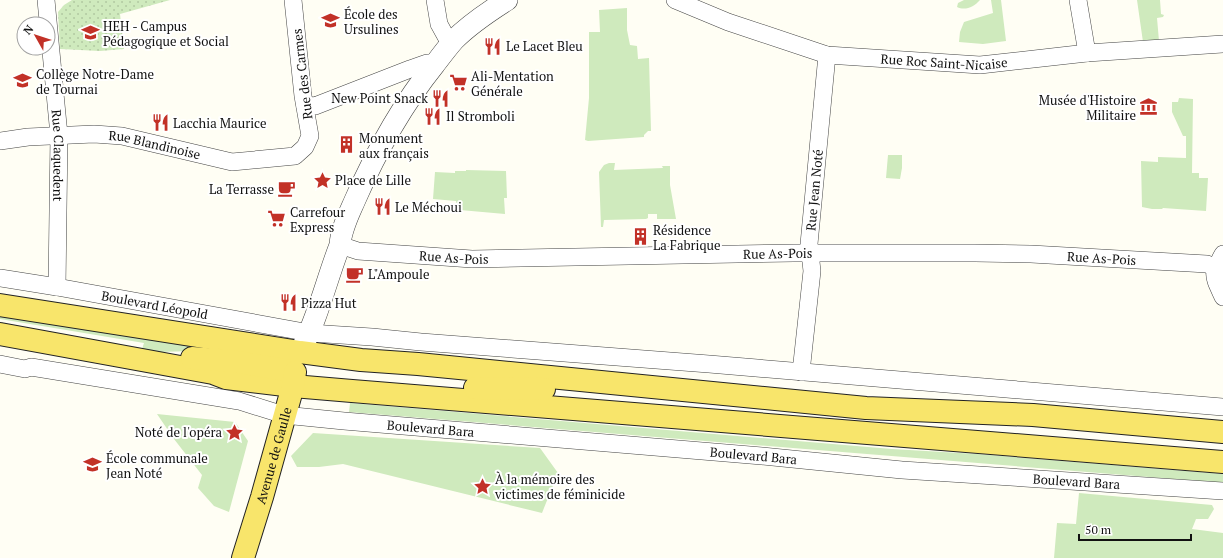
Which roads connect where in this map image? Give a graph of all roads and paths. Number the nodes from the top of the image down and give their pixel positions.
1 (46, 0) edge
2 (293, 0) edge
3 (435, 0) edge
4 (507, 0) edge
5 (674, 0) edge
6 (1078, 0) edge
7 (450, 44) junction
8 (1223, 44) edge
9 (1087, 53) junction
10 (827, 55) junction
11 (436, 63) junction
12 (305, 105) junction
13 (59, 135) junction
14 (0, 141) edge
15 (305, 147) joint
16 (340, 245) junction
17 (811, 253) junction
18 (1219, 261) edge
19 (0, 278) edge
20 (57, 287) junction
21 (1223, 297) edge
22 (0, 305) edge
23 (0, 334) edge
24 (299, 361) junction
25 (0, 364) edge
26 (801, 372) junction
27 (1223, 407) edge
28 (284, 414) junction
29 (1223, 432) edge
30 (1223, 462) edge
31 (1223, 492) edge
32 (243, 558) edge

1 - 13 street, Rue Claquedent
2 - 12 street, Rue des Carmes
3 - 7 street
4 - 7 street
5 - 10 street, Rue Roc Saint-Nicaise
6 - 9 street
7 - 11 street
8 - 9 street, Rue Roc Saint-Nicaise
9 - 10 street, Rue Roc Saint-Nicaise
10 - 17 street, Rue Jean Noté
11 - 12 street
11 - 16 street
12 - 15 street, Rue des Carmes
13 - 14 street, Rue Blandinoise
13 - 15 street, Rue Blandinoise
13 - 20 street, Rue Claquedent
16 - 17 street, Rue As-Pois
16 - 24 street
17 - 18 street, Rue As-Pois
17 - 26 street, Rue Jean Noté
18 - 21 street
19 - 20 street, Boulevard Léopold
20 - 24 street, Boulevard Léopold
22 - 24 main road, Boulevard Léopold
23 - 24 main road
24 - 26 street
24 - 28 main road, Avenue de Gaulle
24 - 29 main road
24 - 30 main road
25 - 28 street
26 - 27 street
28 - 31 street, Boulevard Bara
28 - 32 main road, Avenue de Gaulle

